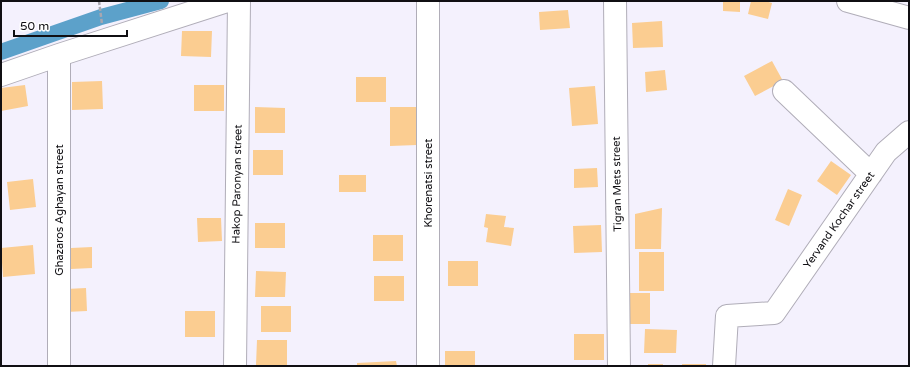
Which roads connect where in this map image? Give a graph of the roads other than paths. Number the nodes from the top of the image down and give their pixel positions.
1 (227, 1) edge
2 (239, 1) edge
3 (428, 1) edge
4 (615, 1) edge
5 (848, 1) edge
6 (909, 18) edge
7 (59, 55) junction
8 (1, 75) edge
9 (784, 91) dead end
10 (909, 132) edge
11 (871, 174) junction
12 (60, 366) edge
13 (235, 366) edge
14 (428, 366) edge
15 (619, 366) edge
16 (724, 366) edge

1 - 7 street
2 - 13 street, Hakop Paronyan street
3 - 14 street, Khorenatsi street
4 - 15 street, Tigran Mets street
5 - 6 street
7 - 8 street
7 - 12 street, Ghazaros Aghayan street
9 - 11 street
10 - 11 street, Yervand Kochar street
11 - 16 street, Yervand Kochar street

